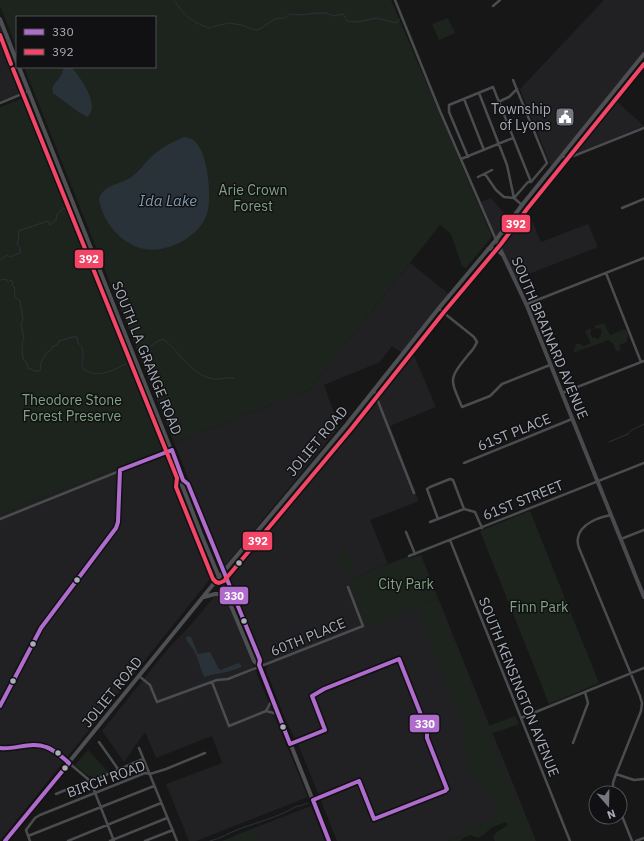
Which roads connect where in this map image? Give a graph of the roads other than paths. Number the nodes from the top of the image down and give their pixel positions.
1 (395, 0) edge
2 (500, 0) edge
3 (492, 6) dead end
4 (0, 19) edge
5 (644, 54) edge
6 (16, 59) edge
7 (19, 68) edge
8 (513, 80) dead end
9 (517, 89) junction
10 (29, 91) junction
11 (478, 93) junction
12 (464, 99) junction
13 (498, 102) junction
14 (0, 103) edge
15 (644, 128) edge
16 (513, 138) junction
17 (499, 144) junction
18 (484, 150) junction
19 (468, 156) junction
20 (561, 157) junction
21 (461, 159) junction
22 (492, 170) dead end
23 (485, 174) junction
24 (478, 177) dead end
25 (531, 182) junction
26 (514, 198) junction
27 (644, 199) edge
28 (522, 205) junction
29 (622, 208) dead end
30 (496, 240) junction
31 (488, 249) junction
32 (502, 254) junction
33 (644, 258) edge
34 (606, 273) junction
35 (526, 305) junction
36 (439, 308) junction
37 (642, 361) edge
38 (550, 365) junction
39 (374, 390) junction
40 (562, 393) junction
41 (572, 419) junction
42 (172, 450) junction
43 (464, 463) dead end
44 (644, 463) edge
45 (183, 480) junction
46 (598, 482) junction
47 (414, 493) dead end
48 (464, 509) junction
49 (611, 515) junction
50 (0, 518) edge
51 (438, 519) junction
52 (430, 522) dead end
53 (482, 528) junction
54 (644, 530) edge
55 (406, 532) dead end
56 (621, 539) junction
57 (450, 540) junction
58 (415, 554) junction
59 (410, 556) dead end
60 (224, 571) junction
61 (219, 577) junction
62 (348, 587) dead end
63 (226, 594) junction
64 (204, 597) junction
65 (644, 597) edge
66 (259, 666) junction
67 (644, 668) edge
68 (631, 674) junction
69 (139, 676) junction
70 (212, 682) junction
71 (585, 692) junction
72 (273, 700) junction
73 (266, 711) junction
74 (278, 714) junction
75 (521, 718) junction
76 (99, 742) dead end
77 (573, 743) dead end
78 (139, 748) dead end
79 (206, 753) dead end
80 (144, 759) junction
81 (69, 763) junction
82 (118, 769) junction
83 (150, 774) junction
84 (616, 774) junction
85 (644, 779) edge
86 (89, 780) junction
87 (613, 785) edge
88 (154, 786) junction
89 (95, 793) junction
90 (56, 794) dead end
91 (161, 804) junction
92 (101, 807) junction
93 (167, 818) junction
94 (108, 825) junction
95 (626, 825) edge
96 (173, 830) junction
97 (28, 836) junction
98 (644, 838) edge
99 (5, 841) edge
100 (30, 841) edge
101 (68, 841) edge
102 (113, 841) edge
103 (145, 841) edge
104 (177, 841) edge
105 (329, 841) edge
106 (570, 841) edge
107 (632, 841) edge
108 (636, 841) edge

1 - 21 street, SOUTH BRAINARD AVENUE
2 - 3 street
4 - 6 main road
5 - 20 main road, JOLIET ROAD
7 - 10 main road, SOUTH LA GRANGE ROAD
8 - 9 street
9 - 13 street
9 - 25 street
10 - 14 street
10 - 42 main road, SOUTH LA GRANGE ROAD
11 - 12 street
11 - 13 street
11 - 17 street
12 - 18 street
12 - 19 street
13 - 16 street
15 - 20 street
16 - 17 street
16 - 25 street
17 - 18 street
17 - 26 street
18 - 19 street
19 - 21 street
20 - 28 main road, JOLIET ROAD
21 - 30 street, SOUTH BRAINARD AVENUE
22 - 23 street
23 - 24 street
23 - 26 street
25 - 26 street
26 - 28 street
27 - 29 street
28 - 30 main road, JOLIET ROAD
30 - 31 main road, JOLIET ROAD
30 - 32 street, SOUTH BRAINARD AVENUE
31 - 32 main road
31 - 36 main road, JOLIET ROAD
32 - 35 street, SOUTH BRAINARD AVENUE
33 - 34 street
34 - 35 street
34 - 37 street
35 - 38 street, SOUTH BRAINARD AVENUE
36 - 38 street
36 - 39 main road, JOLIET ROAD
37 - 40 street
38 - 40 street, SOUTH BRAINARD AVENUE
39 - 47 street
39 - 60 main road, JOLIET ROAD
40 - 41 street, SOUTH BRAINARD AVENUE
41 - 43 street, 61ST PLACE
41 - 46 street, SOUTH BRAINARD AVENUE
42 - 45 main road, SOUTH LA GRANGE ROAD
42 - 50 street
44 - 46 street, 61ST STREET
45 - 60 main road, SOUTH LA GRANGE ROAD
45 - 61 main road, SOUTH LA GRANGE ROAD
46 - 49 street, SOUTH BRAINARD AVENUE
46 - 53 street, 61ST STREET
48 - 51 street
48 - 51 street
48 - 53 street
49 - 56 street, SOUTH BRAINARD AVENUE
49 - 68 street
51 - 52 street
53 - 57 street, 61ST STREET
54 - 56 street
55 - 58 street
56 - 65 street, SOUTH BRAINARD AVENUE
57 - 58 street, 61ST STREET
57 - 75 street, SOUTH KENSINGTON AVENUE
58 - 59 street, 61ST STREET
60 - 61 main road, JOLIET ROAD
60 - 66 main road, SOUTH LA GRANGE ROAD
61 - 63 main road, SOUTH LA GRANGE ROAD
61 - 64 main road, JOLIET ROAD
62 - 66 street, 60TH PLACE
63 - 64 main road
63 - 66 main road, SOUTH LA GRANGE ROAD
64 - 69 main road, JOLIET ROAD
66 - 70 street
66 - 72 main road, SOUTH LA GRANGE ROAD
67 - 68 street
68 - 71 street
68 - 84 street
69 - 70 street
69 - 81 main road, JOLIET ROAD
70 - 73 street
71 - 75 street
71 - 77 street
72 - 73 street
72 - 74 main road, SOUTH LA GRANGE ROAD
73 - 74 street
74 - 105 main road, SOUTH LA GRANGE ROAD
75 - 106 street, SOUTH KENSINGTON AVENUE
76 - 82 street
78 - 80 street
79 - 83 street, BIRCH ROAD
80 - 82 street
80 - 83 street
81 - 86 street
81 - 99 main road, JOLIET ROAD
82 - 86 street
83 - 88 street
83 - 89 street, BIRCH ROAD
84 - 85 street
84 - 87 street
86 - 89 street
86 - 90 street
88 - 91 street
88 - 92 street
89 - 92 street
89 - 97 street, BIRCH ROAD
91 - 93 street
91 - 94 street
92 - 94 street
92 - 97 street
93 - 96 street
93 - 102 street
94 - 101 street
94 - 102 street
95 - 107 street
96 - 103 street
96 - 104 street
97 - 100 street
98 - 108 street

